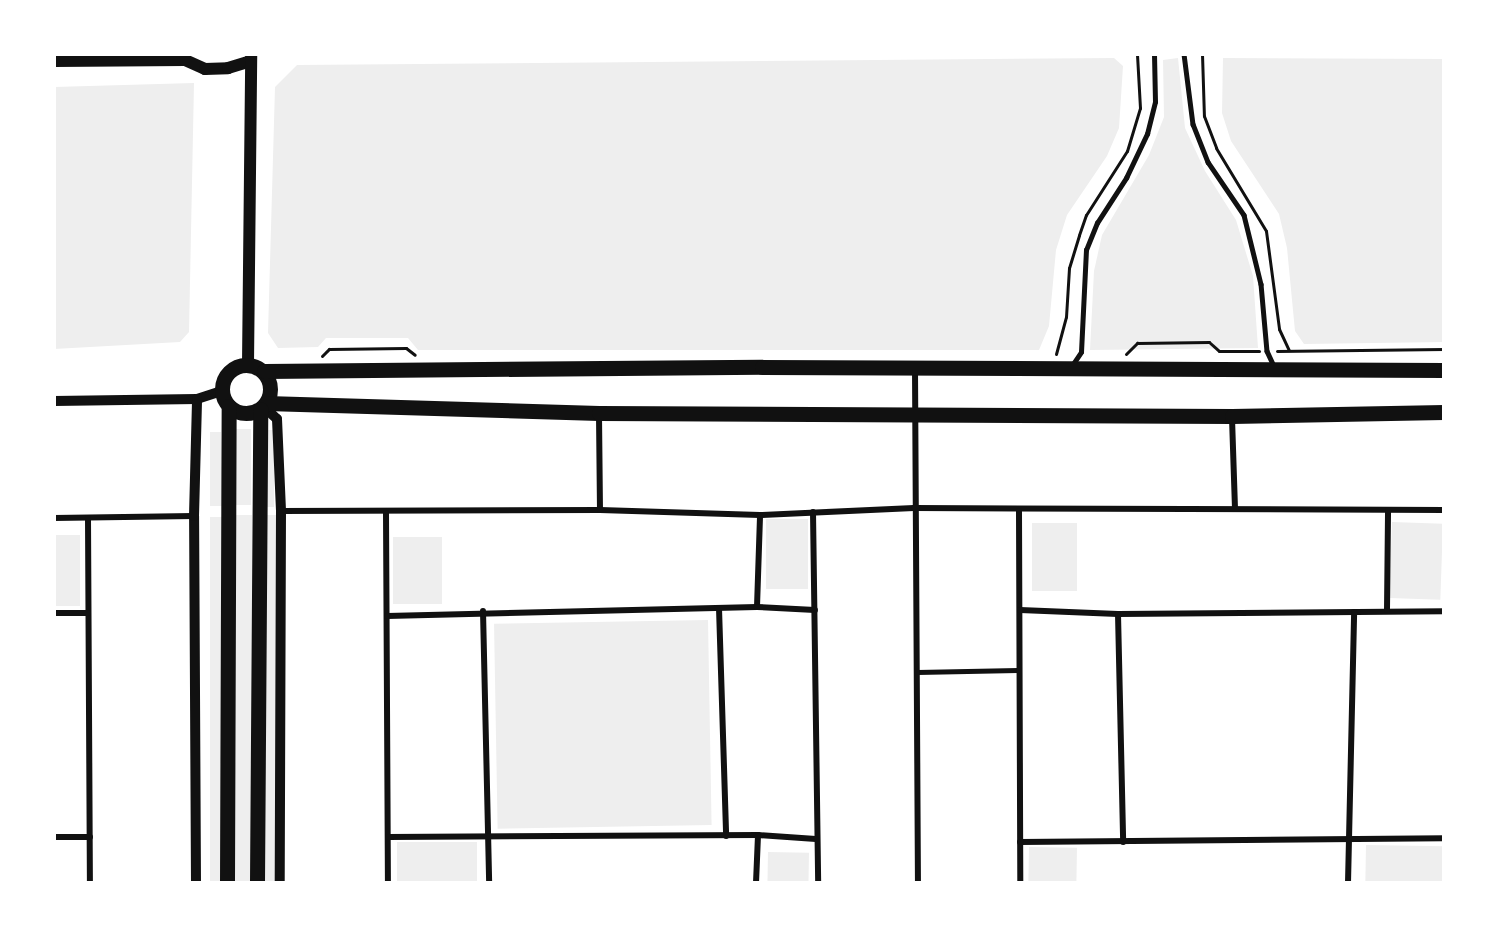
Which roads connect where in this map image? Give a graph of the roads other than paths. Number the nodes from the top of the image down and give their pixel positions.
1 (1154, 54) edge
2 (1184, 54) edge
3 (185, 57) edge
4 (251, 57) edge
5 (54, 61) edge
6 (248, 364) junction
7 (915, 369) junction
8 (1070, 369) junction
9 (1275, 369) junction
10 (1444, 370) edge
11 (264, 371) junction
12 (221, 391) junction
13 (197, 399) junction
14 (54, 401) edge
15 (229, 406) junction
16 (263, 406) junction
17 (1444, 412) edge
18 (599, 413) junction
19 (916, 414) junction
20 (1232, 416) junction
21 (1235, 507) junction
22 (914, 508) junction
23 (600, 510) junction
24 (1388, 510) junction
25 (1444, 510) edge
26 (281, 511) junction
27 (1019, 511) junction
28 (813, 512) junction
29 (386, 513) junction
30 (760, 515) junction
31 (194, 516) junction
32 (54, 518) edge
33 (88, 518) junction
34 (757, 607) junction
35 (719, 608) junction
36 (814, 610) junction
37 (1020, 610) junction
38 (1387, 610) junction
39 (483, 611) junction
40 (1444, 611) edge
41 (1354, 612) junction
42 (54, 613) edge
43 (88, 613) junction
44 (1118, 614) junction
45 (387, 616) junction
46 (1018, 670) junction
47 (917, 672) junction
48 (489, 835) junction
49 (758, 835) junction
50 (726, 836) junction
51 (1349, 836) junction
52 (54, 837) edge
53 (90, 837) junction
54 (388, 837) junction
55 (1444, 838) edge
56 (816, 839) junction
57 (1020, 842) junction
58 (1123, 842) junction
59 (90, 883) edge
60 (196, 883) edge
61 (227, 883) edge
62 (257, 883) edge
63 (280, 883) edge
64 (388, 883) edge
65 (489, 883) edge
66 (756, 883) edge
67 (818, 883) edge
68 (918, 883) edge
69 (1020, 883) edge
70 (1348, 883) edge

1 - 8 lane
2 - 9 lane
3 - 4 main road
3 - 5 main road
4 - 6 main road
6 - 11 main road
6 - 12 main road
7 - 8 main road
7 - 11 main road
7 - 19 street
8 - 9 main road
9 - 10 main road
11 - 16 main road
12 - 13 street
12 - 15 main road
13 - 14 street
13 - 31 street
15 - 16 main road
15 - 61 main road
16 - 18 main road
16 - 26 street
16 - 62 main road
17 - 20 main road
18 - 19 main road
18 - 23 street
19 - 20 main road
19 - 22 street
20 - 21 street
21 - 24 street
21 - 27 street
22 - 27 street
22 - 28 street
22 - 47 street
23 - 29 street
23 - 30 street
24 - 25 street
24 - 38 street
26 - 29 street
26 - 63 street
27 - 37 street
28 - 30 street
28 - 36 street
29 - 45 street
30 - 34 street
31 - 33 street
31 - 60 street
32 - 33 street
33 - 43 street
34 - 35 street
34 - 36 street
35 - 39 street
35 - 50 street
36 - 56 street
37 - 44 street
37 - 46 street
38 - 40 street
38 - 41 street
39 - 45 street
39 - 48 street
41 - 44 street
41 - 51 street
42 - 43 street
43 - 53 street
44 - 58 street
45 - 54 street
46 - 47 street
46 - 57 street
47 - 68 street
48 - 50 street
48 - 54 street
48 - 65 street
49 - 50 street
49 - 56 street
49 - 66 street
51 - 55 street
51 - 58 street
51 - 70 street
52 - 53 street
53 - 59 street
54 - 64 street
56 - 67 street
57 - 58 street
57 - 69 street

